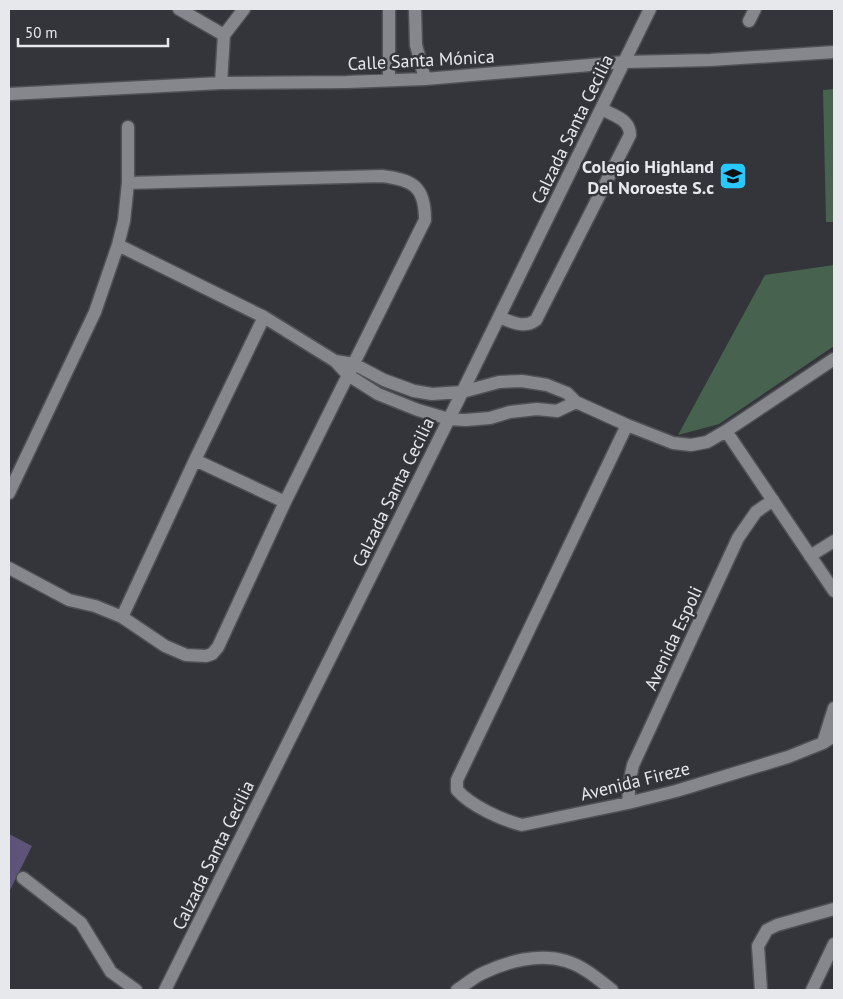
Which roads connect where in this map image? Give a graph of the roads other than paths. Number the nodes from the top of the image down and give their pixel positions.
1 (179, 9) edge
2 (244, 9) edge
3 (389, 9) edge
4 (415, 9) edge
5 (650, 9) edge
6 (755, 9) edge
7 (749, 21) dead end
8 (224, 35) junction
9 (834, 52) edge
10 (624, 62) junction
11 (389, 79) junction
12 (425, 79) junction
13 (221, 82) junction
14 (9, 94) edge
15 (602, 109) junction
16 (128, 127) dead end
17 (128, 183) junction
18 (118, 245) junction
19 (264, 317) junction
20 (499, 318) junction
21 (834, 359) edge
22 (351, 369) junction
23 (462, 392) junction
24 (576, 402) junction
25 (449, 419) junction
26 (627, 425) junction
27 (726, 431) junction
28 (195, 460) junction
29 (9, 493) edge
30 (773, 500) junction
31 (285, 502) junction
32 (834, 541) edge
33 (810, 556) junction
34 (9, 568) edge
35 (834, 591) edge
36 (122, 617) junction
37 (834, 708) edge
38 (834, 736) edge
39 (823, 743) junction
40 (628, 803) junction
41 (23, 878) dead end
42 (834, 909) edge
43 (834, 944) edge
44 (136, 990) edge
45 (165, 990) edge
46 (457, 990) edge
47 (612, 990) edge
48 (761, 990) edge
49 (812, 990) edge

1 - 8 street
2 - 8 street
3 - 11 street
4 - 12 street
5 - 10 street, Calzada Santa Cecilia
6 - 7 street
8 - 13 street
9 - 10 street, Calle Santa Mónica
10 - 12 street, Calle Santa Mónica
10 - 15 street, Calzada Santa Cecilia
11 - 12 street, Calle Santa Mónica
11 - 13 street, Calle Santa Mónica
13 - 14 street, Calle Santa Mónica
15 - 20 street, Calzada Santa Cecilia
15 - 20 street
16 - 17 street
17 - 18 street
17 - 22 street
18 - 19 street
18 - 29 street
19 - 22 street
19 - 28 street
20 - 23 street, Calzada Santa Cecilia
21 - 27 street
22 - 23 street
22 - 25 street
22 - 31 street
23 - 24 street
23 - 25 street, Calzada Santa Cecilia
24 - 25 street
24 - 26 street
25 - 45 street, Calzada Santa Cecilia
26 - 27 street
26 - 40 street, Avenida Fireze
27 - 30 street
28 - 31 street
28 - 36 street
30 - 33 street
30 - 40 street, Avenida Espoli
31 - 36 street
32 - 33 street
33 - 35 street
34 - 36 street
37 - 39 street
38 - 39 street, Avenida Fireze
39 - 40 street, Avenida Fireze
41 - 44 street
42 - 48 street
43 - 49 street
46 - 47 street

